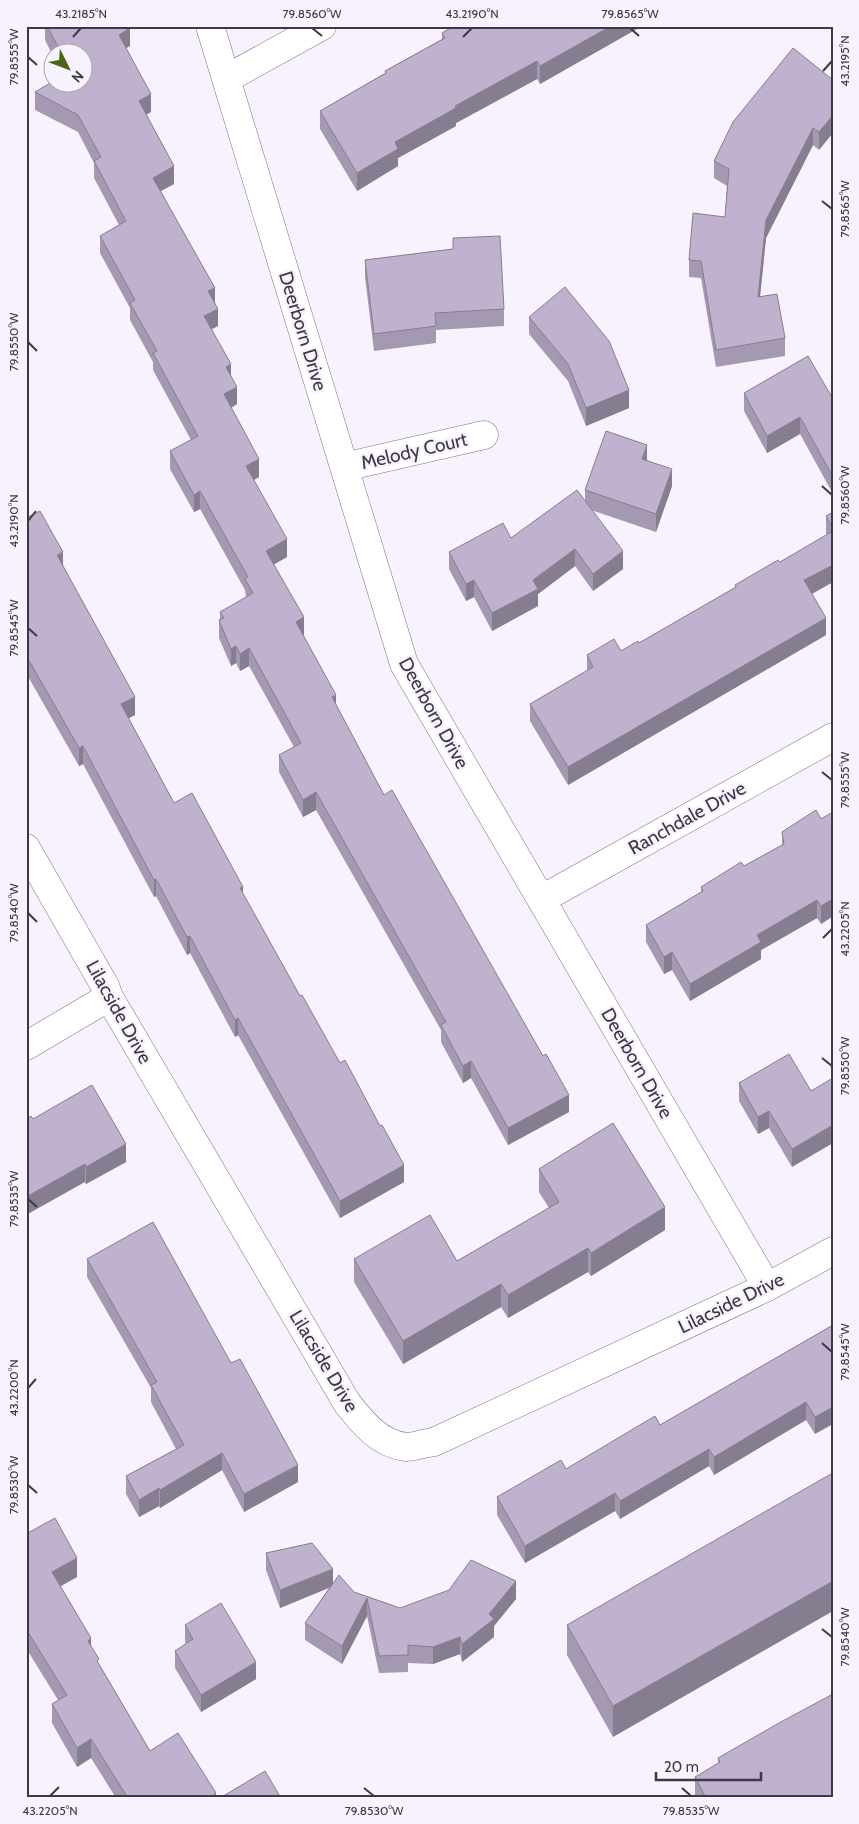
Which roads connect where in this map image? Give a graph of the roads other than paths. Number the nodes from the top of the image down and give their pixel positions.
1 (210, 26) edge
2 (322, 26) edge
3 (226, 80) junction
4 (484, 436) dead end
5 (344, 467) junction
6 (833, 737) edge
7 (26, 848) edge
8 (542, 899) junction
9 (109, 997) junction
10 (26, 1046) edge
11 (833, 1251) edge
12 (767, 1287) junction

1 - 3 street, Deerborn Drive
2 - 3 street
3 - 5 street, Deerborn Drive
4 - 5 street, Melody Court
5 - 8 street, Deerborn Drive
6 - 8 street, Ranchdale Drive
7 - 9 street, Lilacside Drive
8 - 12 street, Deerborn Drive
9 - 10 street
9 - 12 street, Lilacside Drive
11 - 12 street, Lilacside Drive

